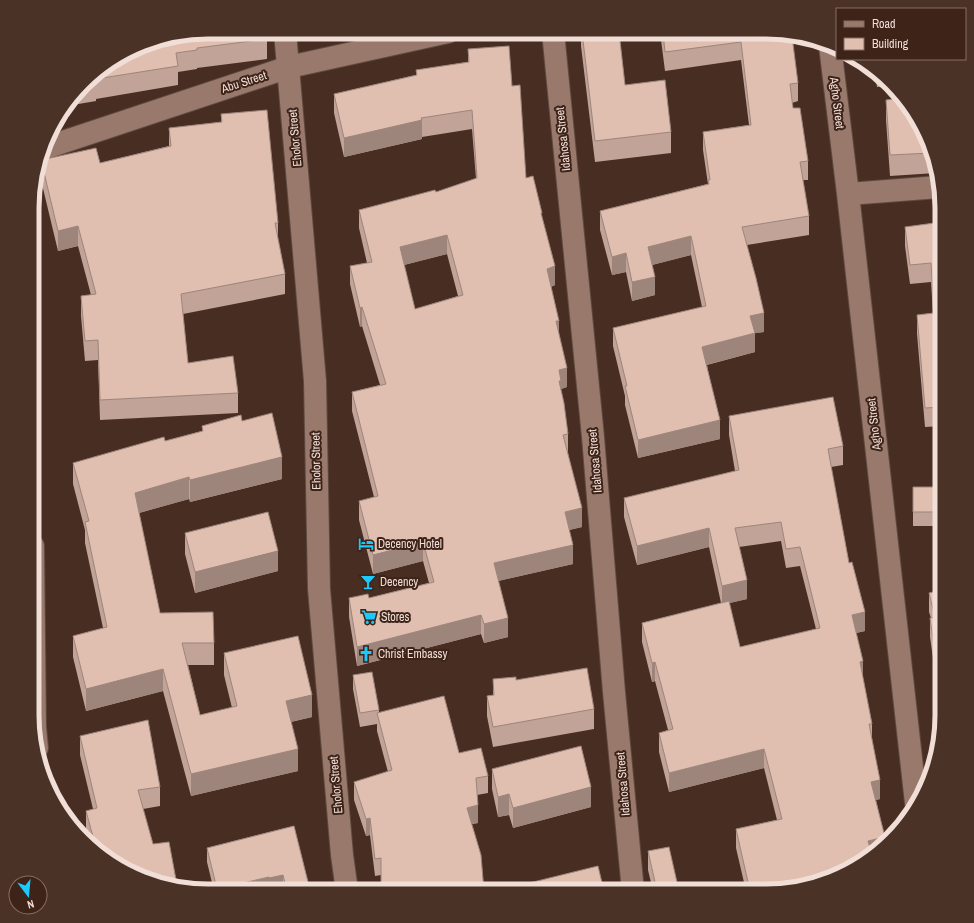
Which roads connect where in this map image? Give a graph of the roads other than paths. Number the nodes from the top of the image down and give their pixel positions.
1 (286, 39) edge
2 (416, 39) edge
3 (554, 39) edge
4 (831, 52) edge
5 (289, 67) junction
6 (51, 146) edge
7 (934, 187) edge
8 (848, 194) junction
9 (915, 795) edge
10 (346, 884) edge
11 (632, 884) edge

1 - 5 street, Eholor Street
2 - 5 street, Abu Street
3 - 11 street, Idahosa Street
4 - 8 street, Agho Street
5 - 6 street, Abu Street
5 - 10 street, Eholor Street
7 - 8 street
8 - 9 street, Agho Street

